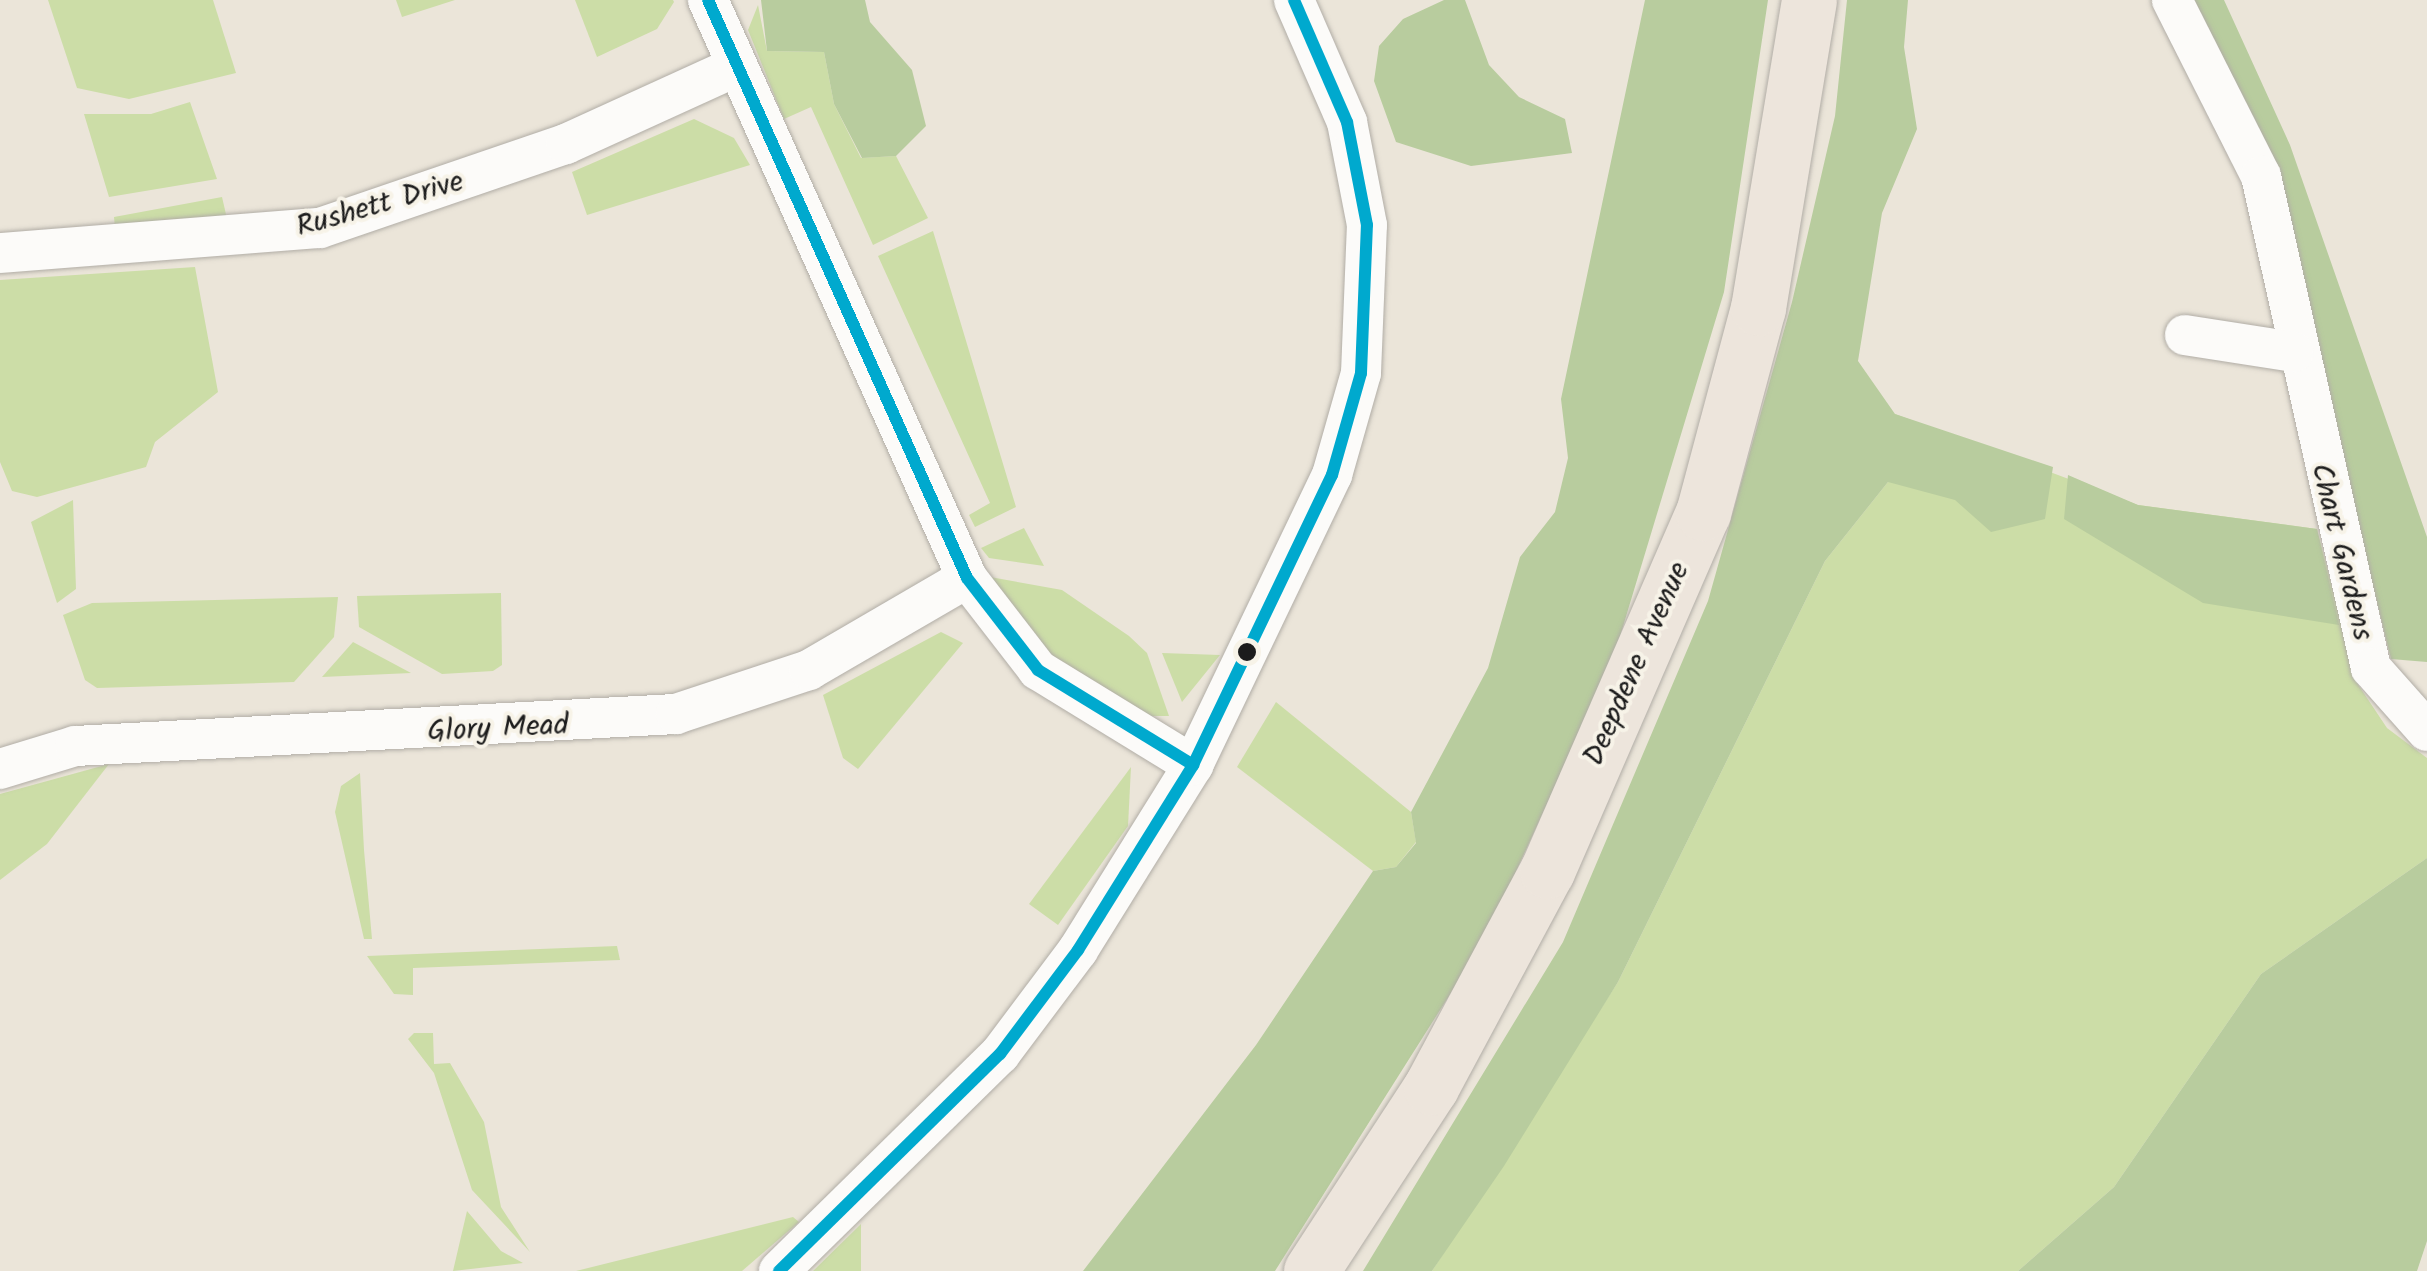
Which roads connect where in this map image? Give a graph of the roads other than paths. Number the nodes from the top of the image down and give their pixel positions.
1 (708, 0) edge
2 (1294, 0) edge
3 (1809, 0) edge
4 (2172, 0) edge
5 (737, 66) junction
6 (0, 253) edge
7 (2185, 335) dead end
8 (2294, 352) junction
9 (967, 578) junction
10 (2427, 731) edge
11 (1193, 765) junction
12 (0, 770) edge
13 (779, 1271) edge
14 (1312, 1271) edge

1 - 5 street
2 - 11 street
3 - 14 highway, Deepdene Avenue
4 - 8 street, Chart Gardens
5 - 6 street, Rushett Drive
5 - 9 street
7 - 8 street
8 - 10 street, Chart Gardens
9 - 11 street
9 - 12 street, Glory Mead
11 - 13 street

